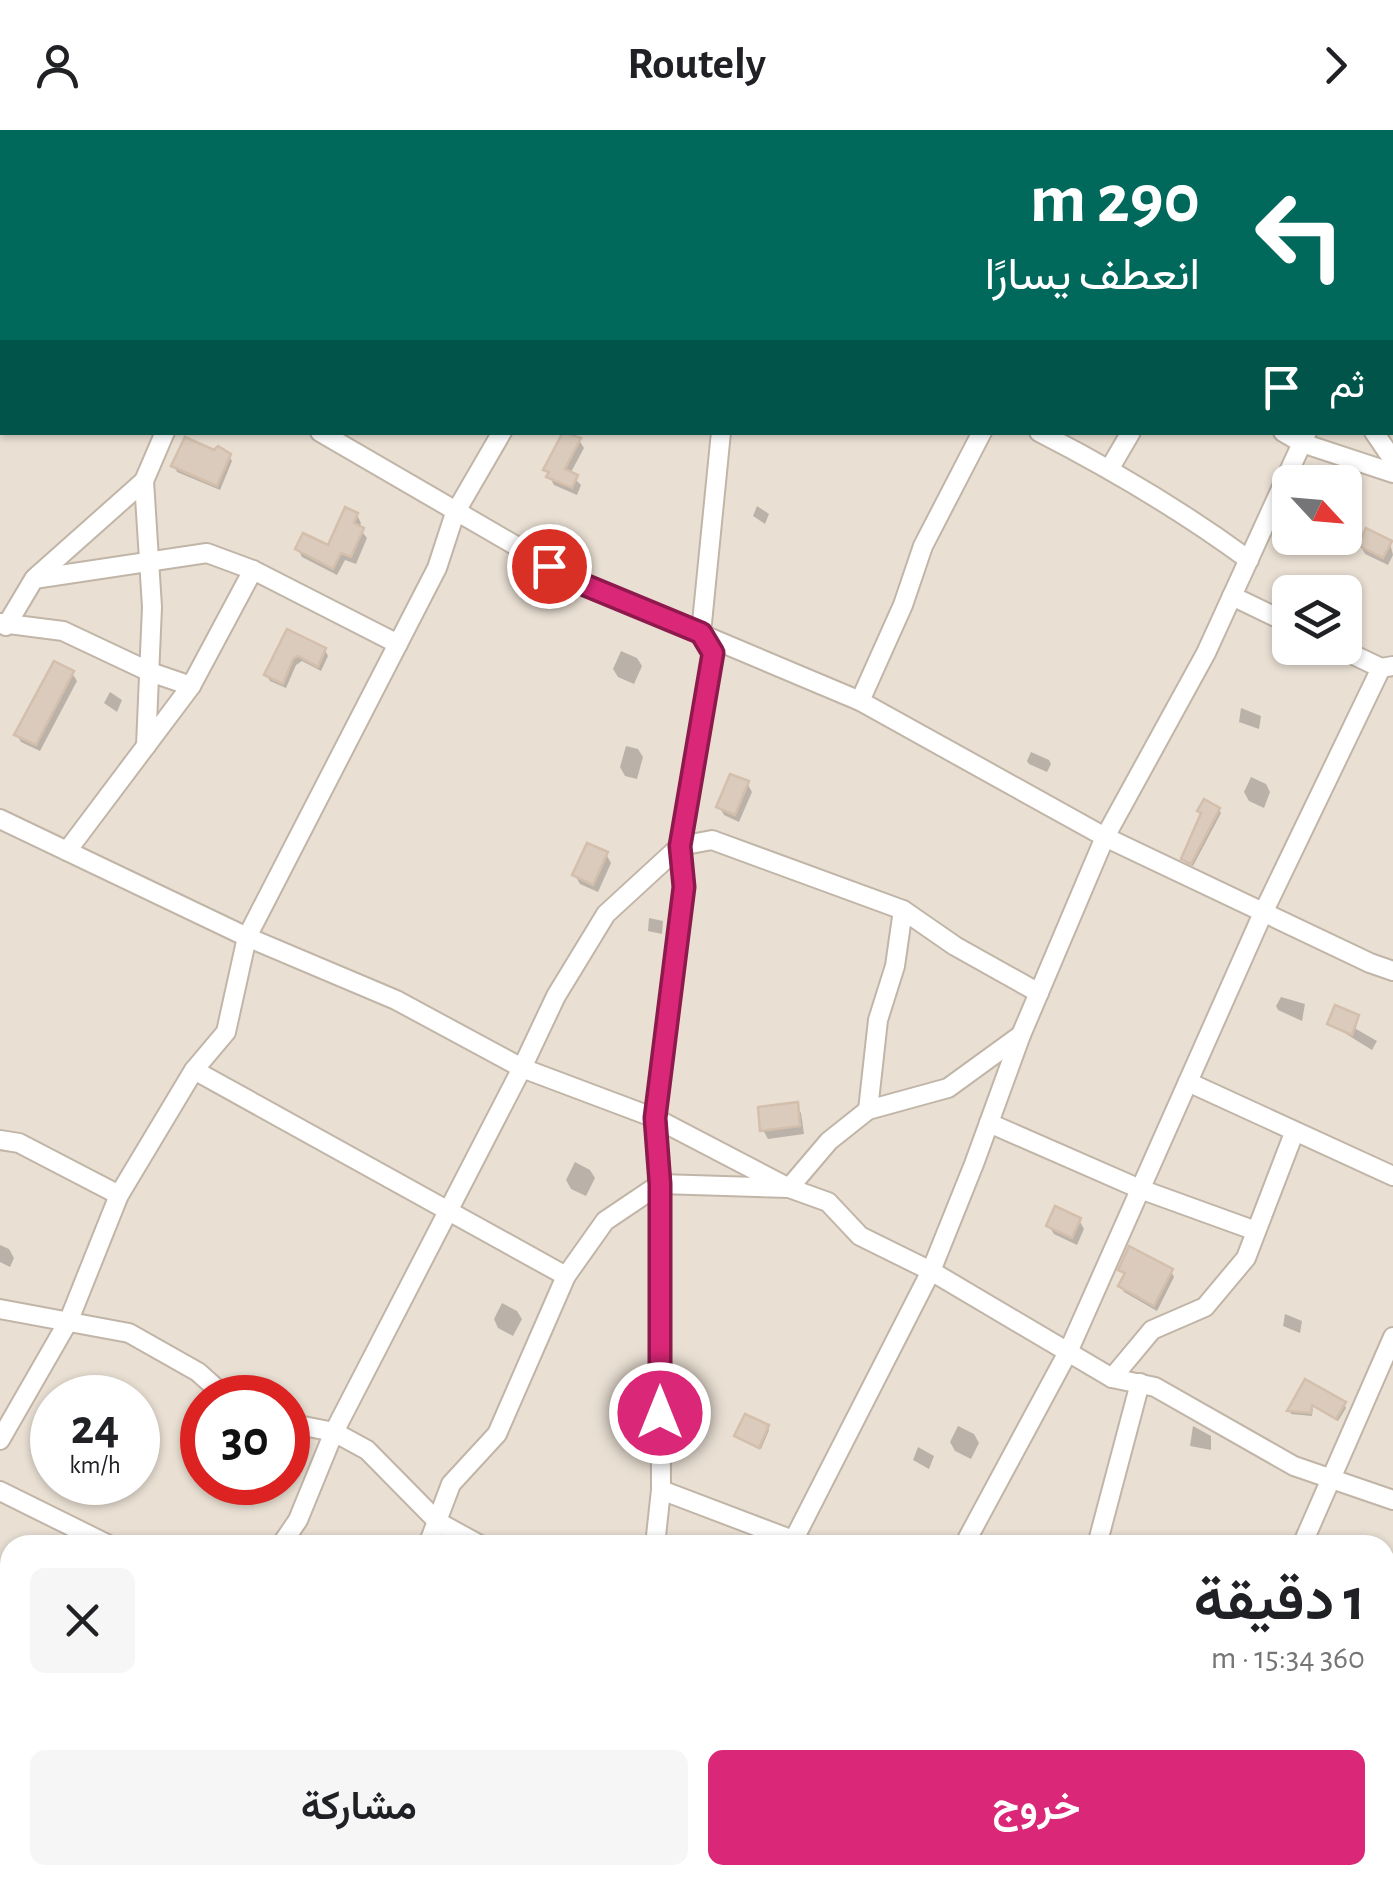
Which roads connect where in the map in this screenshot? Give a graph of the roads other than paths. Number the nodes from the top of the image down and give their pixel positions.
1 (164, 435) edge
2 (327, 435) edge
3 (500, 435) edge
4 (721, 435) edge
5 (980, 435) edge
6 (1044, 435) edge
7 (1129, 435) edge
8 (1376, 435) edge
9 (1305, 438) edge
10 (1393, 460) edge
11 (1110, 468) junction
12 (1393, 473) edge
13 (144, 482) junction
14 (455, 514) junction
15 (1248, 560) junction
16 (151, 561) junction
17 (252, 570) junction
18 (34, 579) junction
19 (1232, 596) junction
20 (1272, 615) edge
21 (3, 624) edge
22 (701, 633) junction
23 (398, 644) junction
24 (1362, 657) edge
25 (1387, 667) edge
26 (150, 672) junction
27 (191, 686) junction
28 (860, 701) junction
29 (146, 746) junction
30 (0, 819) edge
31 (1105, 838) junction
32 (680, 846) junction
33 (66, 851) junction
34 (904, 910) junction
35 (1263, 913) junction
36 (247, 937) junction
37 (1393, 971) edge
38 (1039, 992) junction
39 (1021, 1035) junction
40 (522, 1068) junction
41 (194, 1070) junction
42 (1188, 1082) junction
43 (868, 1110) junction
44 (655, 1118) junction
45 (989, 1123) junction
46 (1294, 1133) junction
47 (0, 1140) edge
48 (1393, 1176) edge
49 (660, 1184) junction
50 (789, 1188) junction
51 (1140, 1189) junction
52 (120, 1195) junction
53 (448, 1210) junction
54 (1256, 1231) junction
55 (931, 1271) junction
56 (566, 1276) junction
57 (0, 1309) edge
58 (69, 1320) junction
59 (1392, 1342) edge
60 (1068, 1352) junction
61 (201, 1375) edge
62 (1112, 1378) junction
63 (1140, 1384) junction
64 (310, 1427) edge
65 (334, 1432) junction
66 (0, 1440) edge
67 (1332, 1478) junction
68 (661, 1490) junction
69 (0, 1491) edge
70 (1393, 1500) edge
71 (438, 1522) junction
72 (89, 1535) edge
73 (288, 1535) edge
74 (432, 1535) edge
75 (462, 1535) edge
76 (657, 1535) edge
77 (776, 1535) edge
78 (801, 1535) edge
79 (969, 1535) edge
80 (1101, 1535) edge
81 (1306, 1535) edge

1 - 13 street
2 - 14 street
3 - 14 street
4 - 22 street
5 - 28 street
6 - 11 street
7 - 11 street
8 - 10 street
9 - 12 street
9 - 15 street
11 - 15 street
13 - 16 street
13 - 18 street
14 - 22 street
14 - 23 street
15 - 19 street
16 - 17 street
16 - 18 street
16 - 26 street
17 - 23 street
17 - 27 street
18 - 21 street
19 - 20 street
19 - 31 street
21 - 26 street
22 - 28 street
22 - 32 street
23 - 36 street
24 - 25 street
25 - 35 street
26 - 27 street
26 - 29 street
27 - 29 street
28 - 31 street
29 - 33 street
30 - 33 street
31 - 35 street
31 - 38 street
32 - 34 street
32 - 40 street
32 - 44 street
33 - 36 street
34 - 38 street
34 - 43 street
35 - 37 street
35 - 42 street
36 - 40 street
36 - 41 street
38 - 39 street
39 - 43 street
39 - 45 street
40 - 44 street
40 - 53 street
41 - 52 street
41 - 53 street
42 - 46 street
42 - 51 street
43 - 50 street
44 - 49 street
44 - 50 street
45 - 51 street
45 - 55 street
46 - 48 street
46 - 54 street
47 - 52 street
49 - 50 street
49 - 56 street
49 - 68 street
50 - 55 street
51 - 54 street
51 - 60 street
52 - 58 street
53 - 56 street
53 - 65 street
54 - 62 street
55 - 60 street
55 - 78 street
56 - 71 street
57 - 58 street
58 - 61 street
58 - 66 street
59 - 67 street
60 - 62 street
60 - 79 street
62 - 63 street
63 - 67 street
63 - 80 street
64 - 65 street
65 - 71 street
65 - 73 street
67 - 70 street
67 - 81 street
68 - 76 street
68 - 77 street
69 - 72 street
71 - 74 street
71 - 75 street

